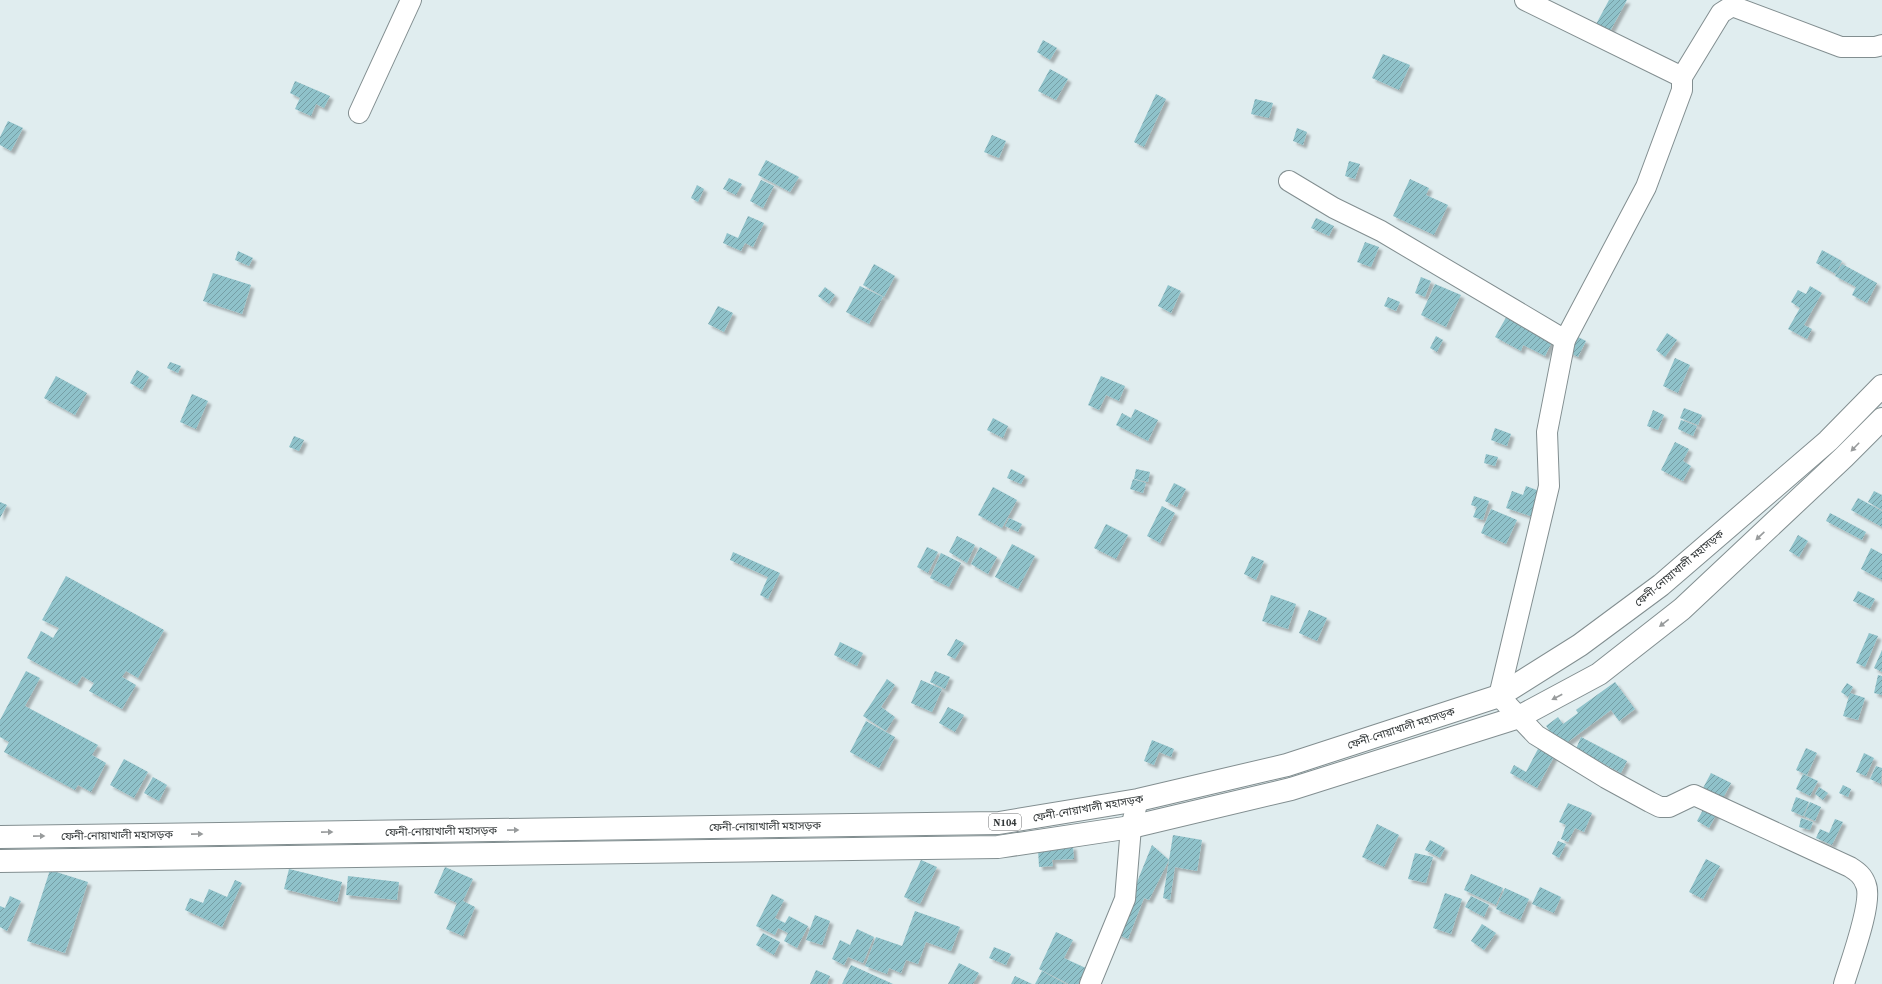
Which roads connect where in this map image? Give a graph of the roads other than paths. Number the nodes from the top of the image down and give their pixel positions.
1 (411, 0) edge
2 (1525, 0) edge
3 (1733, 3) edge
4 (1882, 45) edge
5 (1682, 77) junction
6 (358, 113) dead end
7 (1289, 181) dead end
8 (1565, 340) junction
9 (1882, 386) edge
10 (1882, 419) edge
11 (1498, 696) junction
12 (1519, 717) junction
13 (1138, 800) junction
14 (1131, 827) junction
15 (0, 836) edge
16 (0, 860) edge
17 (1090, 984) edge
18 (1844, 984) edge

1 - 6 street
2 - 5 street
3 - 4 street
3 - 5 street
5 - 8 street
7 - 8 street
8 - 11 street
9 - 11 highway, ফেনী-নোয়াখালী মহাসড়ক / N104
10 -> 12 highway, N104
11 - 12 street
11 - 13 highway, ফেনী-নোয়াখালী মহাসড়ক / N104
12 - 14 highway, N104
12 - 18 street
13 - 14 street
15 -> 13 highway, ফেনী-নোয়াখালী মহাসড়ক / N104
14 - 16 highway, N104
14 - 17 street

